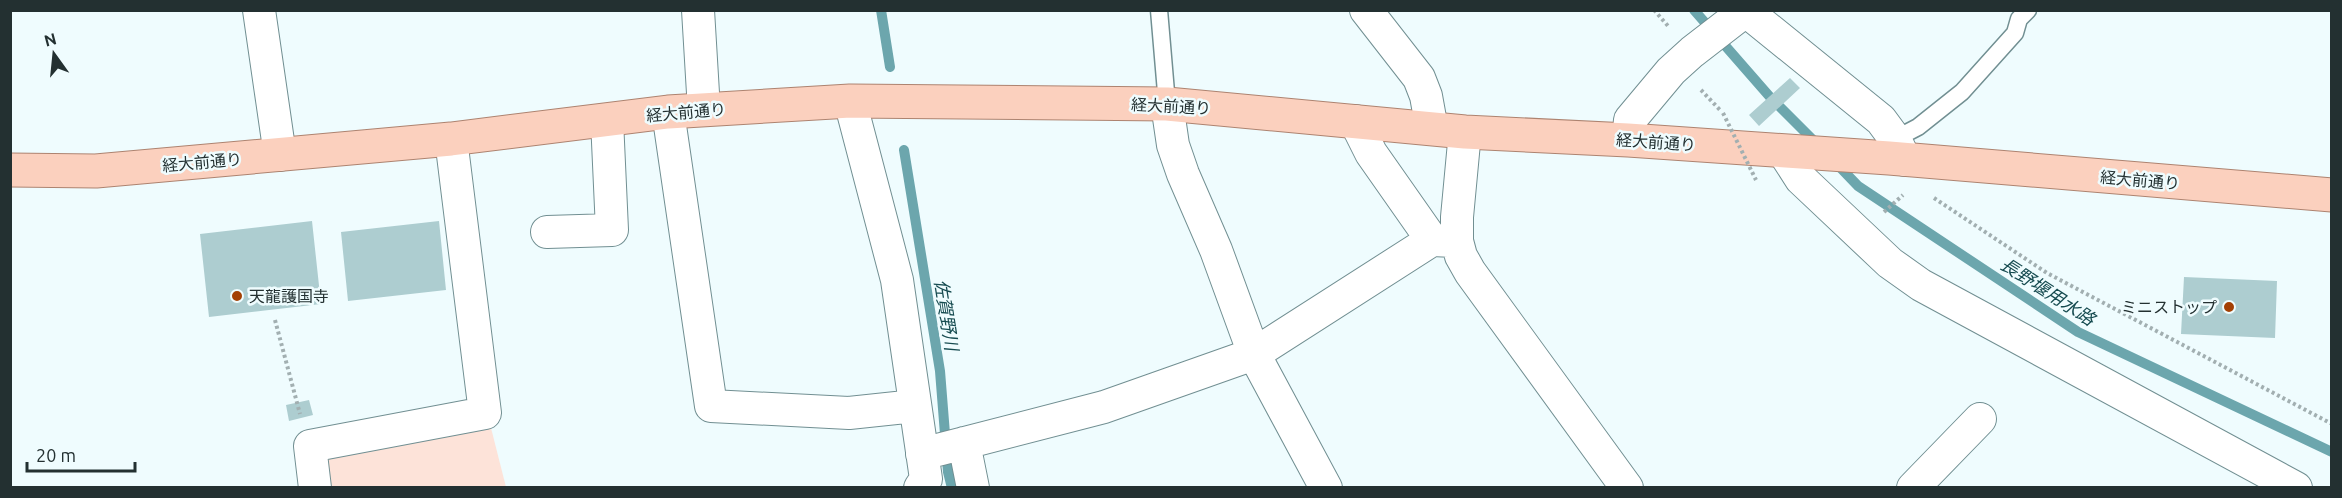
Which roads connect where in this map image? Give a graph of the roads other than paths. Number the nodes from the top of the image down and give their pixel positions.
1 (259, 10) edge
2 (698, 10) edge
3 (1159, 10) edge
4 (1366, 10) edge
5 (2028, 10) edge
6 (1730, 22) edge
7 (850, 101) junction
8 (1167, 104) junction
9 (704, 110) junction
10 (668, 112) junction
11 (607, 120) junction
12 (1355, 121) junction
13 (1432, 129) junction
14 (1465, 132) junction
15 (451, 139) junction
16 (1628, 140) junction
17 (1900, 149) junction
18 (1787, 152) junction
19 (280, 154) junction
20 (10, 170) edge
21 (2331, 195) edge
22 (547, 232) dead end
23 (1444, 241) junction
24 (1254, 354) junction
25 (915, 406) junction
26 (1980, 419) dead end
27 (943, 449) junction
28 (315, 488) edge
29 (920, 488) edge
30 (973, 488) edge
31 (1326, 488) edge
32 (1627, 488) edge
33 (1913, 488) edge
34 (2296, 488) edge

1 - 19 street
2 - 9 street
3 - 8 lane
4 - 13 street
5 - 17 lane
6 - 16 street
6 - 17 street
7 - 8 main road, 経大前通り
7 - 9 main road, 経大前通り
7 - 25 street
8 - 12 main road, 経大前通り
8 - 24 street
9 - 10 main road, 経大前通り
10 - 11 main road, 経大前通り
10 - 25 street
11 - 15 main road, 経大前通り
11 - 22 street
12 - 13 main road, 経大前通り
12 - 23 street
13 - 14 main road, 経大前通り
14 - 16 main road, 経大前通り
14 - 23 street
15 - 19 main road, 経大前通り
15 - 28 street
16 - 18 main road, 経大前通り
17 - 18 main road, 経大前通り
17 - 21 main road, 経大前通り
18 - 34 street
19 - 20 main road, 経大前通り
23 - 24 street
23 - 32 street
24 - 27 street
24 - 31 street
25 - 27 street
26 - 33 street
27 - 29 street
27 - 30 street

